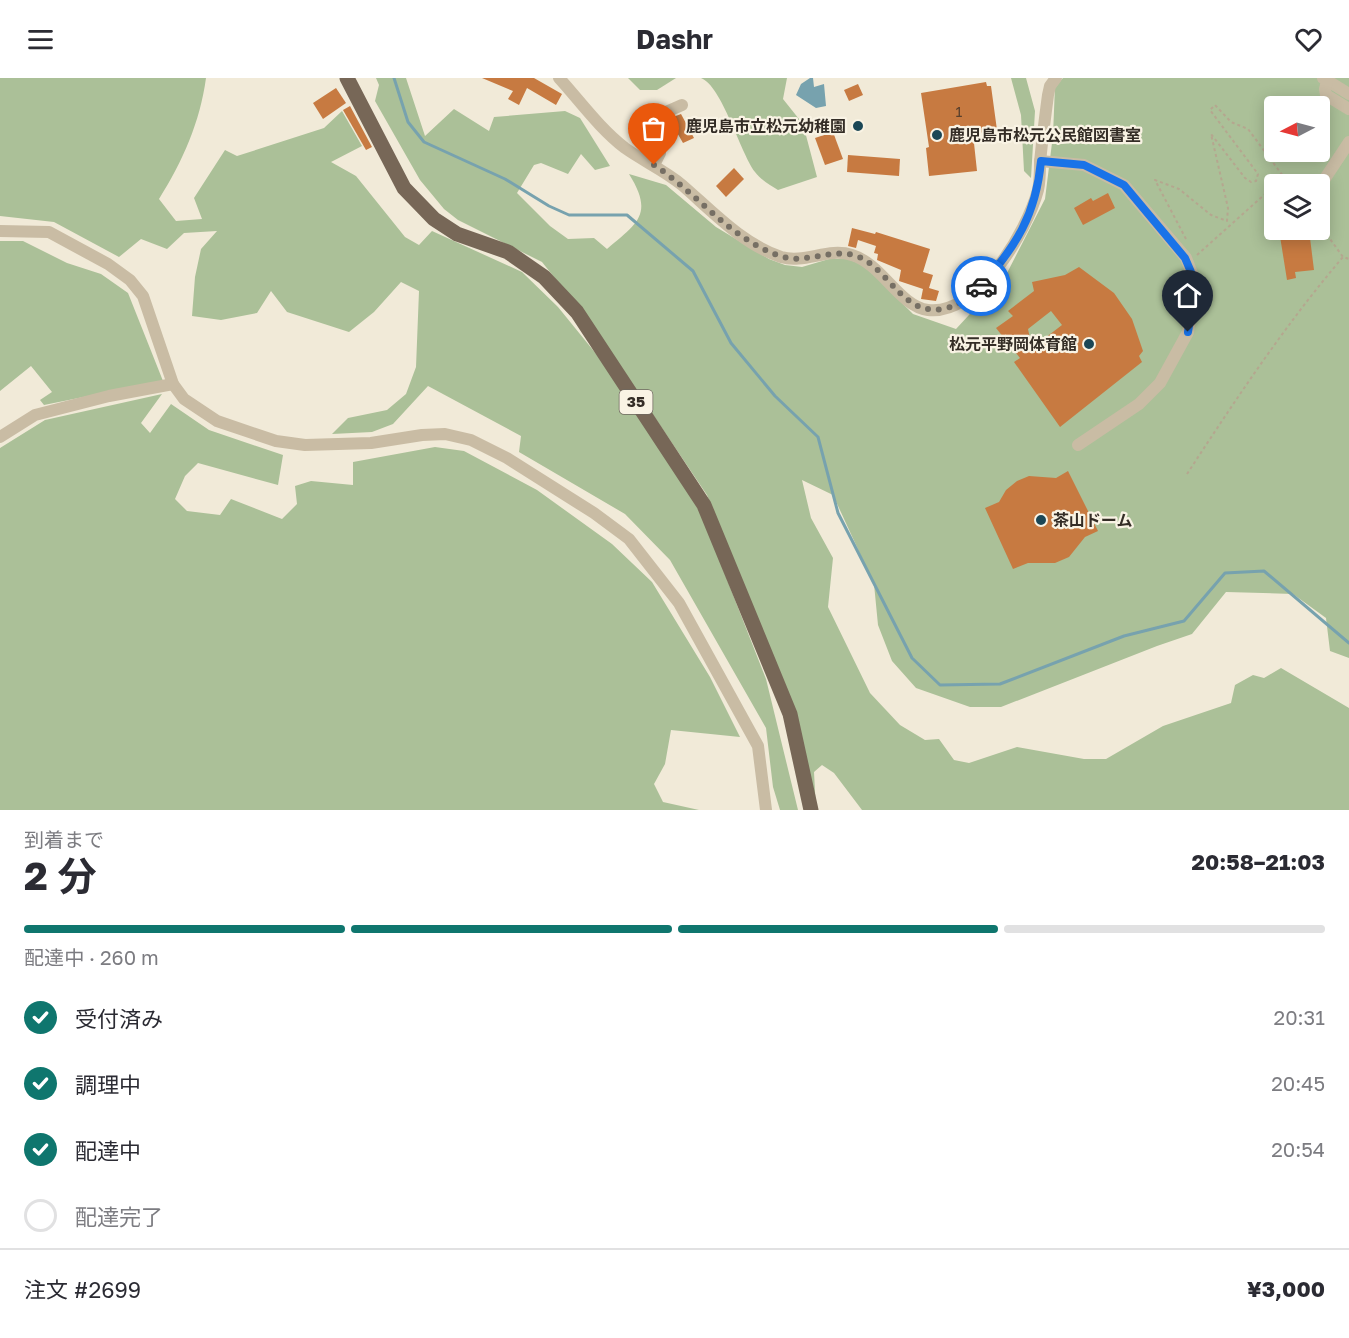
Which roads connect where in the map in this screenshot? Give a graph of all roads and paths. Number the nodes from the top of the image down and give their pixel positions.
1 (347, 78) edge
2 (559, 78) edge
3 (1056, 78) edge
4 (1325, 80) edge
5 (1349, 94) edge
6 (682, 105) dead end
7 (1349, 109) edge
8 (1349, 142) edge
9 (1041, 161) junction
10 (654, 165) junction
11 (1281, 174) edge
12 (1328, 174) edge
13 (1264, 195) edge
14 (0, 231) edge
15 (1330, 238) edge
16 (1190, 247) dead end
17 (1191, 253) dead end
18 (1343, 256) junction
19 (1349, 259) edge
20 (173, 384) junction
21 (0, 437) edge
22 (1078, 445) dead end
23 (1187, 474) dead end
24 (766, 810) edge
25 (811, 810) edge

1 - 25 main road, 35
2 - 10 street
3 - 9 street
4 - 5 street
4 - 7 street
6 - 10 street
8 - 12 street
9 - 10 street
9 - 22 street
11 - 16 path
13 - 17 path
14 - 20 street
15 - 18 path
18 - 19 path
18 - 23 path
20 - 21 street
20 - 24 street

